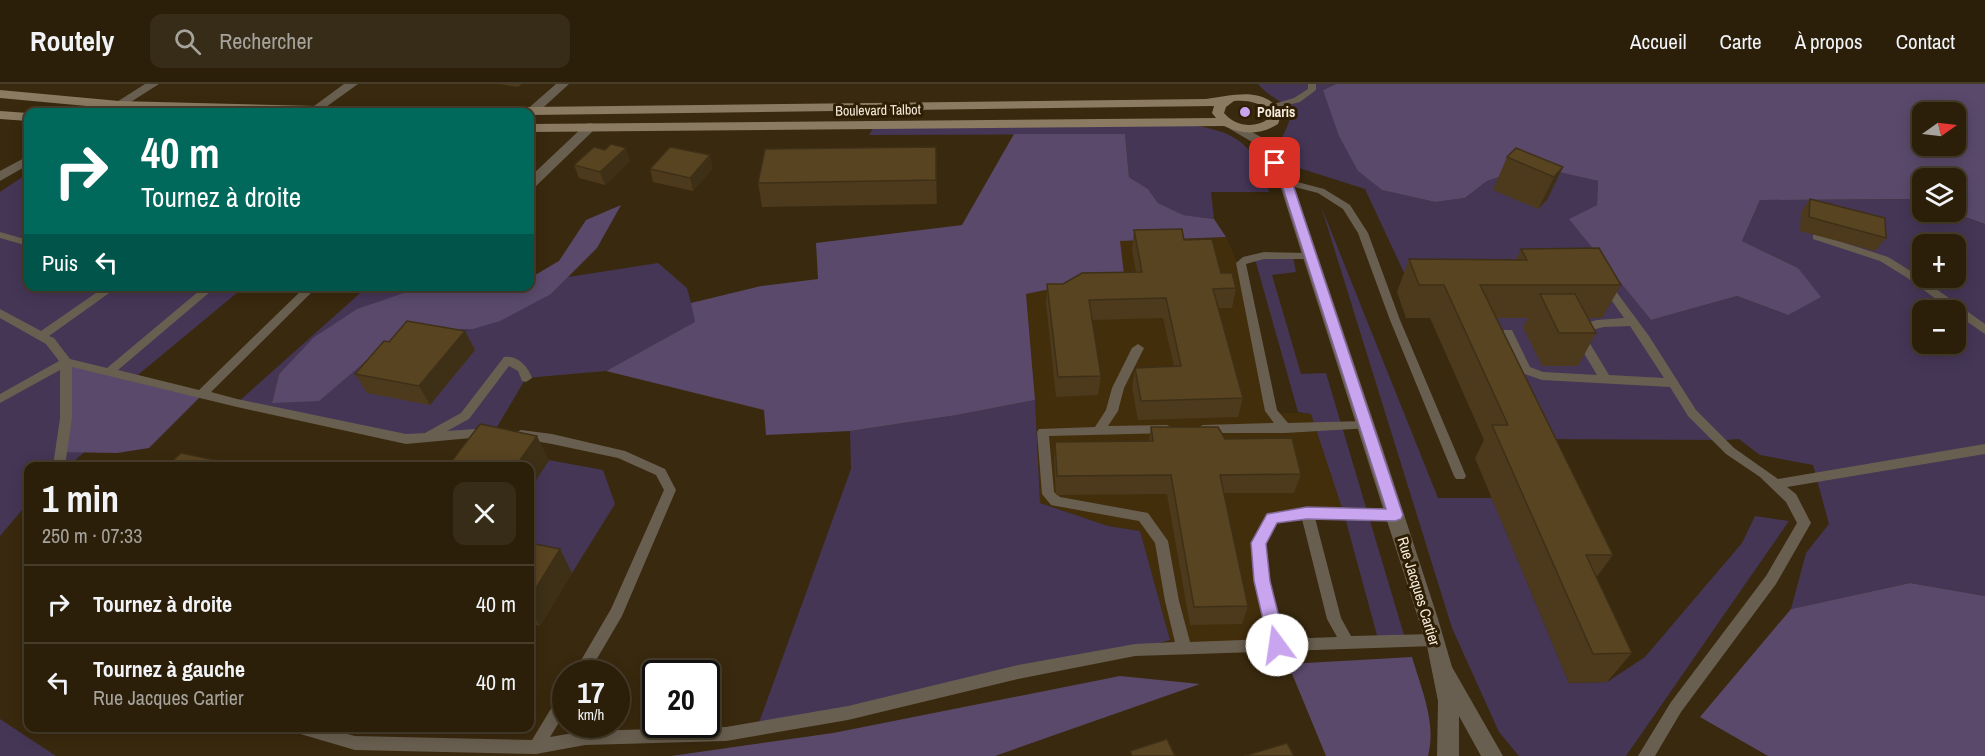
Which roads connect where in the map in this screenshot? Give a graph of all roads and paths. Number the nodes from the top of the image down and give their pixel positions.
1 (153, 84) edge
2 (352, 84) edge
3 (563, 84) edge
4 (1237, 84) edge
5 (1250, 84) edge
6 (1312, 84) edge
7 (0, 94) edge
8 (1227, 100) junction
9 (1268, 104) junction
10 (119, 105) junction
11 (114, 108) edge
12 (216, 108) edge
13 (317, 108) edge
14 (534, 109) edge
15 (534, 112) edge
16 (0, 115) edge
17 (24, 117) edge
18 (1231, 124) junction
19 (1271, 124) junction
20 (534, 128) edge
21 (590, 128) junction
22 (1264, 144) junction
23 (24, 162) edge
24 (0, 177) edge
25 (534, 180) edge
26 (1286, 182) junction
27 (0, 235) edge
28 (1817, 237) dead end
29 (24, 242) edge
30 (1311, 256) junction
31 (1608, 288) edge
32 (107, 291) edge
33 (206, 291) edge
34 (308, 291) edge
35 (0, 313) edge
36 (1633, 322) junction
37 (1985, 330) edge
38 (1508, 333) dead end
39 (41, 336) junction
40 (1138, 348) dead end
41 (66, 362) junction
42 (110, 372) junction
43 (526, 378) dead end
44 (1605, 379) junction
45 (1671, 383) junction
46 (202, 394) junction
47 (0, 399) edge
48 (1366, 425) junction
49 (1285, 428) junction
50 (1098, 431) junction
51 (426, 437) junction
52 (1985, 449) edge
53 (60, 462) edge
54 (1460, 476) dead end
55 (1775, 484) junction
56 (1307, 513) junction
57 (1395, 515) junction
58 (1434, 640) junction
59 (1348, 644) junction
60 (1277, 645) junction
61 (1184, 648) junction
62 (588, 660) edge
63 (1442, 666) junction
64 (552, 720) edge
65 (316, 732) edge
66 (536, 747) junction
67 (1448, 756) edge
68 (1492, 756) edge
69 (1647, 756) edge

1 - 10 street
2 - 13 street
3 - 14 street
4 - 8 main road
5 - 9 main road
6 - 9 lane
7 - 10 main road, Boulevard Talbot
8 - 9 main road, Boulevard Talbot
8 - 15 main road, Boulevard Talbot
8 - 18 main road
9 - 19 main road
10 - 11 street
10 - 12 main road, Boulevard Talbot
16 - 17 main road
18 - 19 main road, Boulevard Talbot
18 - 21 main road, Boulevard Talbot
18 - 22 street, Rue Jacques Cartier
19 - 22 street
20 - 21 main road, Boulevard Talbot
21 - 25 street
22 - 26 street, Rue Jacques Cartier
23 - 24 street
26 - 30 street, Rue Jacques Cartier
26 - 54 lane
27 - 29 lane
28 - 37 lane
30 - 48 street, Rue Jacques Cartier
30 - 49 lane
31 - 36 lane
32 - 39 lane
33 - 42 lane
34 - 46 lane
35 - 39 lane
36 - 44 lane
36 - 45 lane
38 - 44 lane
39 - 41 lane
40 - 50 lane
41 - 42 lane
41 - 47 lane
41 - 53 lane
42 - 46 lane
43 - 51 lane
44 - 45 lane
45 - 55 lane
46 - 51 lane
48 - 49 lane
48 - 57 street, Rue Jacques Cartier
49 - 50 lane
50 - 61 lane
51 - 62 lane
52 - 55 lane
55 - 69 lane
56 - 57 lane
56 - 59 lane
56 - 60 lane
57 - 58 street, Rue Jacques Cartier
58 - 59 lane
58 - 63 street, Rue Jacques Cartier
59 - 60 lane
60 - 61 lane
61 - 66 lane
63 - 67 street, Rue Jacques Cartier
63 - 68 street, Rue Jacques Cartier
64 - 66 lane
65 - 66 lane

